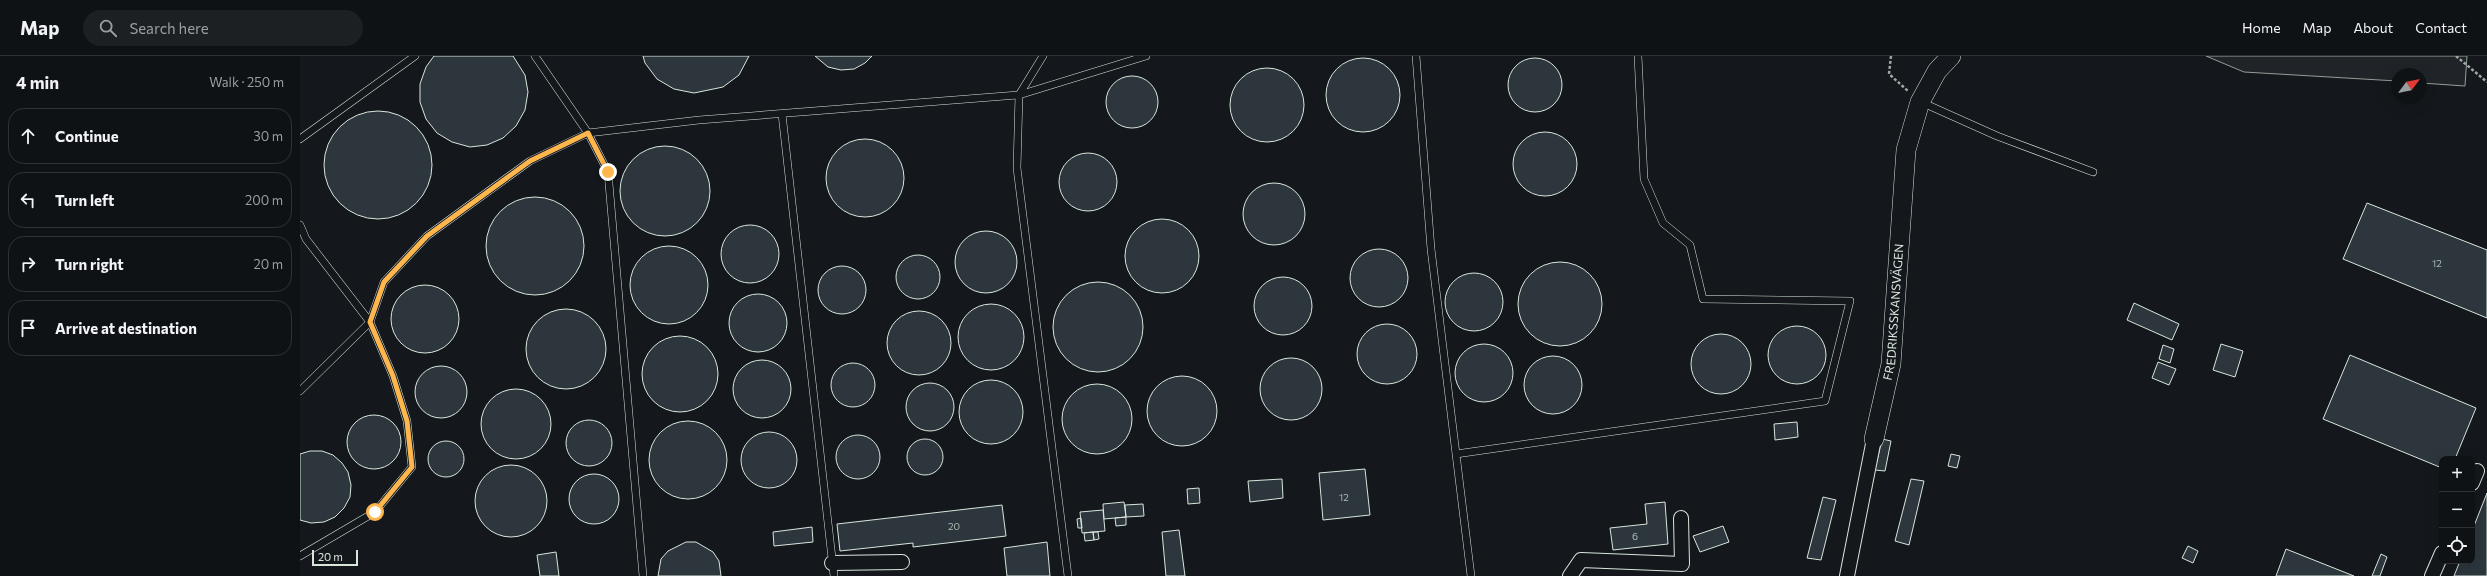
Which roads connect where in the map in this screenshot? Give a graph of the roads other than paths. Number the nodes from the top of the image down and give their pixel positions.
1 (415, 56) edge
2 (535, 56) edge
3 (1043, 56) edge
4 (1146, 56) edge
5 (1416, 56) edge
6 (1638, 56) edge
7 (1951, 56) edge
8 (1020, 95) junction
9 (1920, 102) junction
10 (782, 114) junction
11 (588, 133) junction
12 (300, 139) edge
13 (2093, 172) dead end
14 (300, 225) edge
15 (370, 322) junction
16 (300, 391) edge
17 (1874, 439) joint
18 (1456, 454) junction
19 (1681, 518) dead end
20 (300, 556) edge
21 (2439, 560) edge
22 (902, 562) dead end
23 (833, 569) edge
24 (643, 576) edge
25 (1068, 576) edge
26 (1471, 576) edge
27 (1570, 576) edge
28 (1847, 576) edge
29 (2432, 576) edge

1 - 12 lane
2 - 11 lane
3 - 8 lane
4 - 8 lane
5 - 18 lane
6 - 18 lane
7 - 9 main road, FREDRIKSSKANSVÄGEN
8 - 10 lane
8 - 25 lane
9 - 13 lane
9 - 17 main road, FREDRIKSSKANSVÄGEN
10 - 11 lane
10 - 23 lane
11 - 15 lane
11 - 24 lane
14 - 15 lane
15 - 16 lane
15 - 20 lane
17 - 28 street, FREDRIKSSKANSVÄGEN
18 - 26 lane
19 - 27 street
21 - 29 street
22 - 23 street

